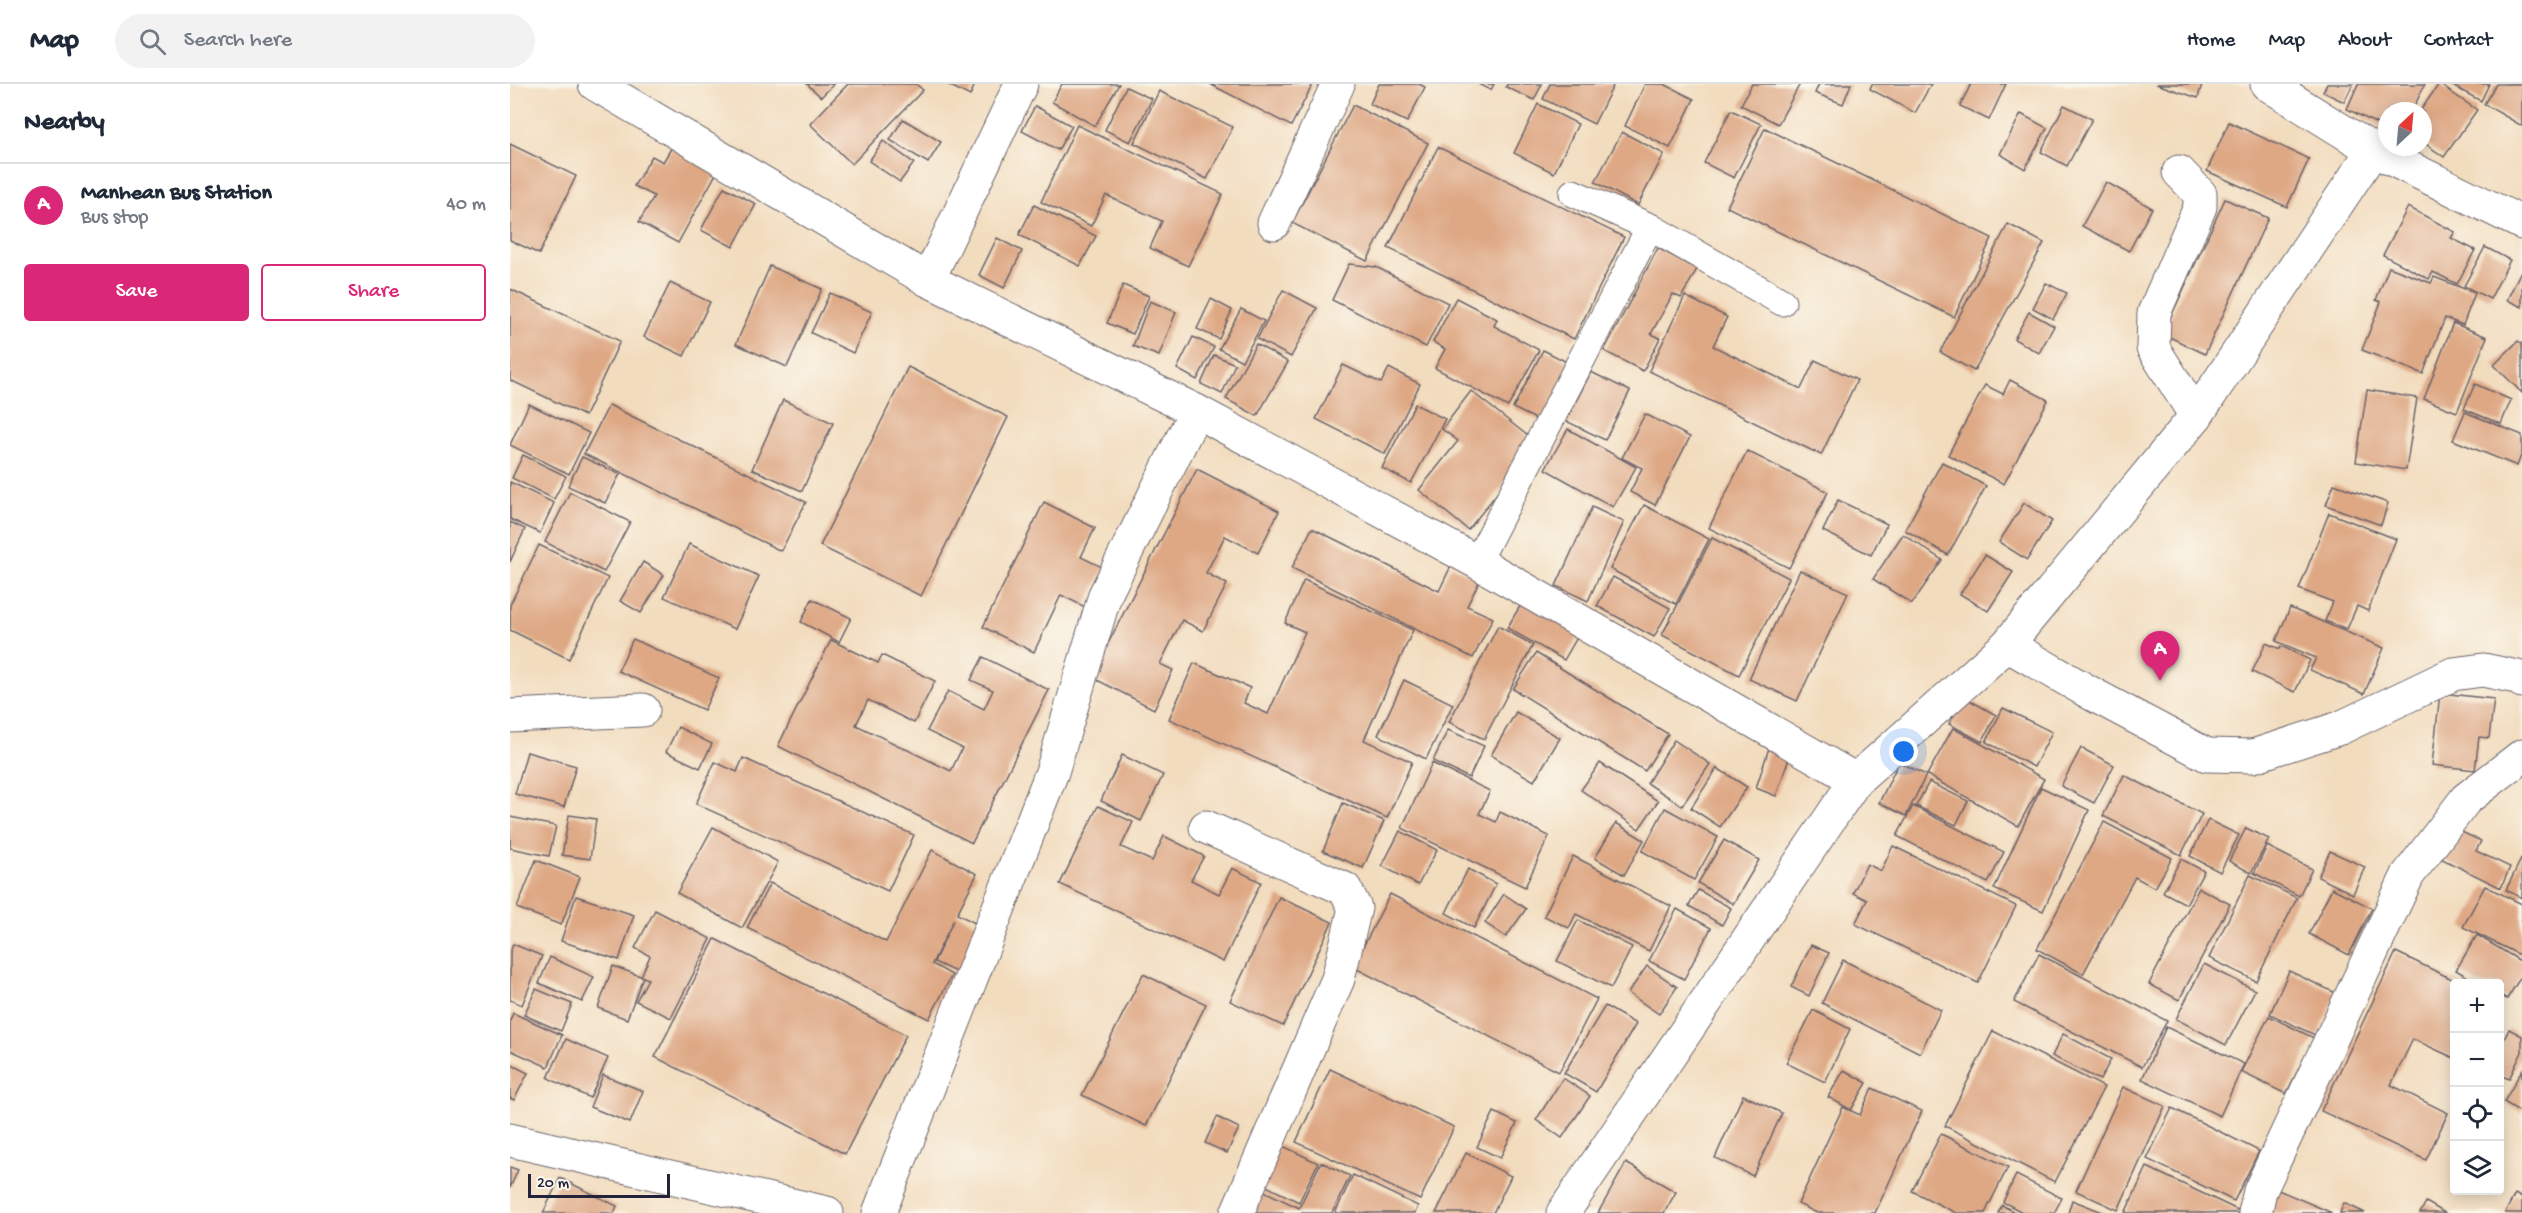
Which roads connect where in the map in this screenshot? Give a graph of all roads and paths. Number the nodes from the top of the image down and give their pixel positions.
1 (595, 84) edge
2 (1021, 84) edge
3 (1338, 84) edge
4 (2267, 84) edge
5 (2373, 150) junction
6 (2179, 172) dead end
7 (1572, 193) dead end
8 (1274, 223) dead end
9 (2522, 223) edge
10 (1650, 227) junction
11 (928, 280) junction
12 (1782, 302) dead end
13 (1196, 411) junction
14 (2196, 416) junction
15 (1477, 562) junction
16 (2007, 645) junction
17 (2522, 681) edge
18 (643, 710) dead end
19 (510, 716) edge
20 (2522, 756) edge
21 (1856, 780) junction
22 (1206, 827) dead end
23 (510, 1140) edge
24 (827, 1213) edge
25 (879, 1213) edge
26 (1237, 1213) edge
27 (1563, 1213) edge
28 (2255, 1213) edge

1 - 11 street
2 - 11 street
3 - 8 street
4 - 5 street
5 - 9 street
5 - 14 street
6 - 14 street
7 - 10 lane
10 - 12 lane
10 - 15 lane
11 - 13 street
13 - 15 street
13 - 25 street
14 - 16 street
15 - 21 street
16 - 17 street
16 - 21 street
18 - 19 street
20 - 28 street
21 - 27 street
22 - 26 street
23 - 24 street

